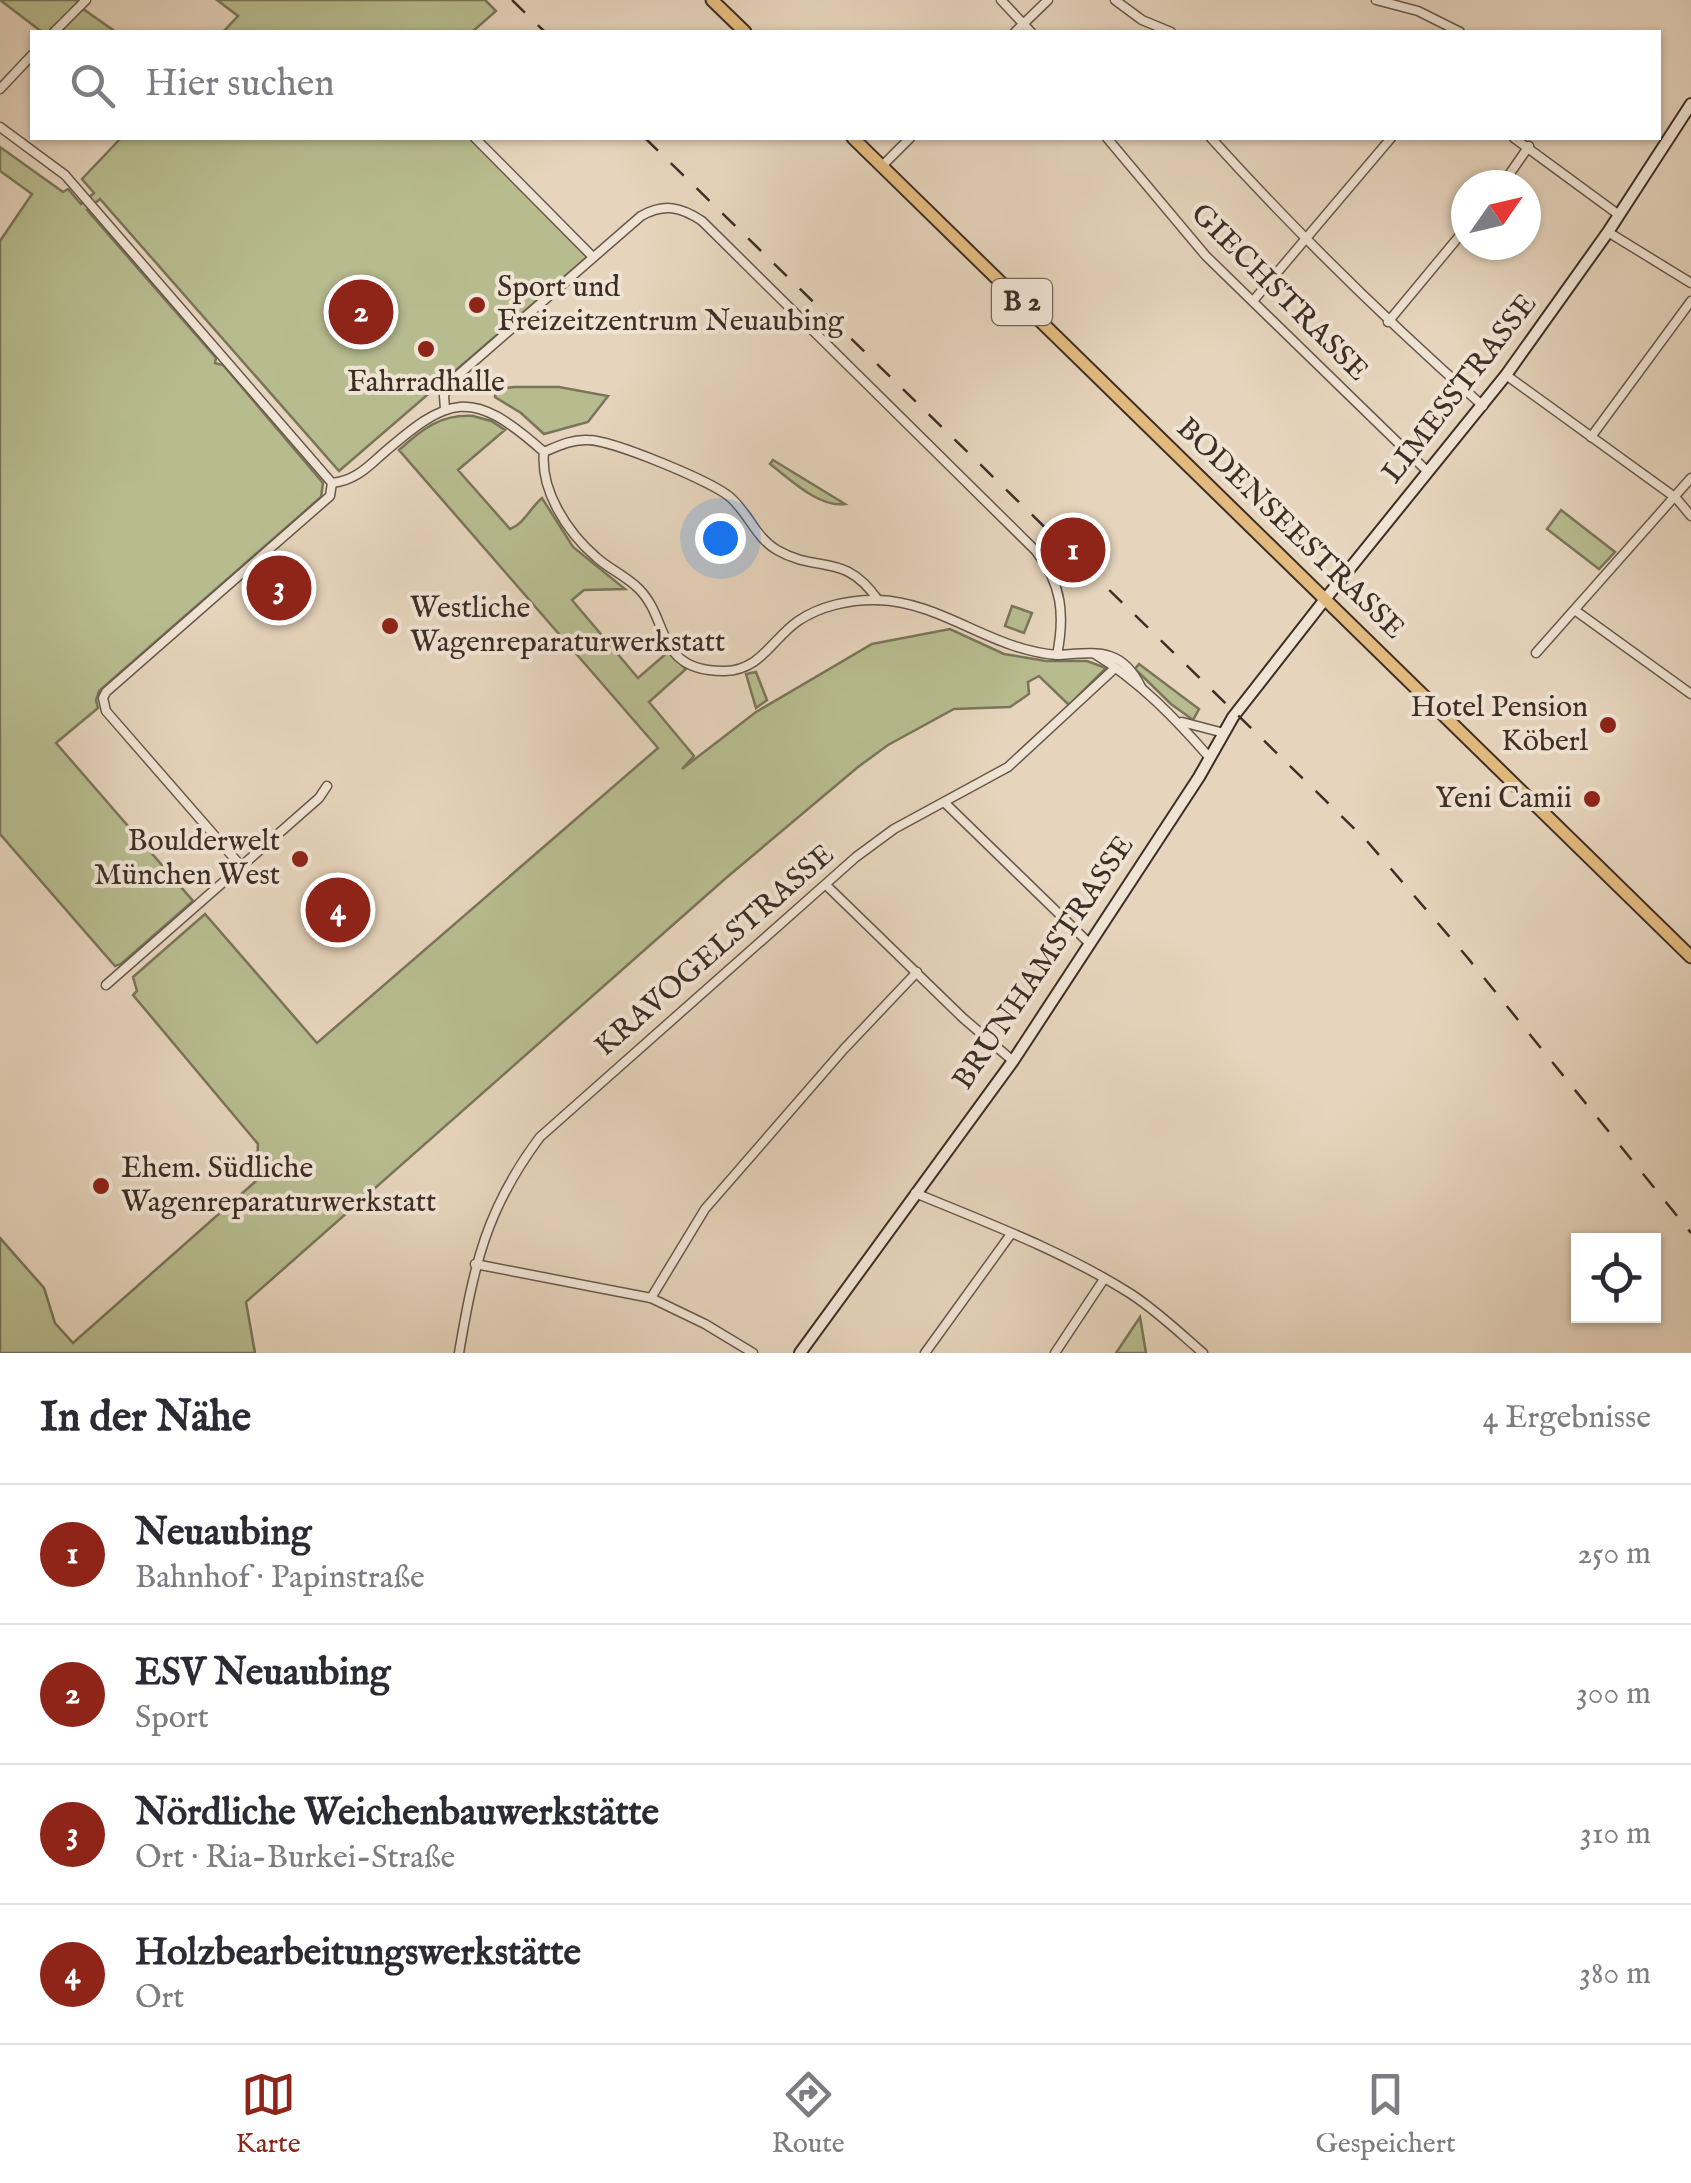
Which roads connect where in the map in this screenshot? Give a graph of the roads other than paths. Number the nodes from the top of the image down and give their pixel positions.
1 (86, 0) edge
2 (712, 0) edge
3 (1001, 0) edge
4 (1048, 0) edge
5 (1115, 0) edge
6 (1376, 0) edge
7 (1024, 24) junction
8 (56, 30) edge
9 (743, 30) edge
10 (1017, 30) edge
11 (1029, 30) edge
12 (1166, 30) edge
13 (1457, 30) edge
14 (30, 57) edge
15 (0, 89) edge
16 (1691, 104) edge
17 (0, 127) edge
18 (477, 140) edge
19 (855, 140) edge
20 (908, 140) edge
21 (1109, 140) edge
22 (1213, 140) edge
23 (1389, 140) edge
24 (1518, 140) edge
25 (1529, 146) junction
26 (882, 166) junction
27 (1512, 170) edge
28 (1619, 215) junction
29 (1608, 232) junction
30 (1306, 240) junction
31 (1451, 246) edge
32 (592, 257) junction
33 (1691, 283) edge
34 (1691, 300) edge
35 (1253, 301) junction
36 (1388, 322) junction
37 (1506, 376) junction
38 (1482, 406) junction
39 (445, 409) junction
40 (1592, 436) junction
41 (544, 452) junction
42 (1428, 472) junction
43 (1691, 478) edge
44 (332, 483) junction
45 (1676, 498) junction
46 (1691, 516) edge
47 (1326, 598) junction
48 (878, 600) junction
49 (1576, 611) junction
50 (1092, 652) junction
51 (1057, 654) junction
52 (1536, 654) dead end
53 (1114, 669) junction
54 (1141, 687) junction
55 (1691, 694) edge
56 (1178, 720) junction
57 (1224, 732) junction
58 (1209, 757) junction
59 (327, 786) dead end
60 (945, 804) junction
61 (241, 866) junction
62 (826, 885) junction
63 (1090, 944) junction
64 (1691, 957) edge
65 (916, 972) junction
66 (106, 985) dead end
67 (1012, 1060) junction
68 (915, 1193) junction
69 (1011, 1234) junction
70 (476, 1264) junction
71 (1104, 1279) junction
72 (652, 1298) junction
73 (459, 1353) edge
74 (752, 1353) edge
75 (800, 1353) edge
76 (925, 1353) edge
77 (1055, 1353) edge
78 (1203, 1353) edge

1 - 8 street
2 - 9 main road
3 - 7 street
4 - 7 street
5 - 12 street
6 - 13 street
7 - 10 street
7 - 11 street
14 - 15 street
16 - 28 street, LIMESSTRASSE
17 - 44 street
18 - 32 street
19 - 26 main road, BODENSEESTRASSE / B 2
20 - 26 street
21 - 35 street, GIECHSTRASSE
22 - 30 street
23 - 30 street
24 - 25 street
25 - 27 street
25 - 28 street
26 - 47 main road, BODENSEESTRASSE / B 2
28 - 29 street, LIMESSTRASSE
29 - 33 street
29 - 37 street, LIMESSTRASSE
30 - 35 street
30 - 36 street
31 - 36 street
32 - 39 street
32 - 51 street
34 - 40 street
35 - 42 street, GIECHSTRASSE
36 - 38 street
37 - 38 street, LIMESSTRASSE
37 - 40 street
38 - 42 street, LIMESSTRASSE
39 - 41 street
39 - 44 street
40 - 45 street
41 - 48 street
41 - 48 street
42 - 47 street, LIMESSTRASSE
43 - 45 street
44 - 61 street
45 - 46 street
45 - 49 street
47 - 57 street, BRUNHAMSTRASSE
47 - 64 main road, BODENSEESTRASSE / B 2
48 - 51 street
49 - 52 street
49 - 55 street
50 - 51 street
50 - 53 street
50 - 54 street
53 - 54 street
53 - 60 street, KRAVOGELSTRASSE
54 - 56 street
56 - 57 street
56 - 58 street
57 - 58 street, BRUNHAMSTRASSE
58 - 63 street, BRUNHAMSTRASSE
59 - 61 street
60 - 62 street, KRAVOGELSTRASSE
60 - 63 street
61 - 66 street
62 - 65 street
62 - 70 street, KRAVOGELSTRASSE
63 - 67 street, BRUNHAMSTRASSE
65 - 67 street
65 - 72 street
67 - 68 street, BRUNHAMSTRASSE
68 - 69 street
68 - 75 street, BRUNHAMSTRASSE
69 - 71 street
69 - 76 street
70 - 72 street
70 - 73 street, KRAVOGELSTRASSE
71 - 77 street
71 - 78 street
72 - 74 street

